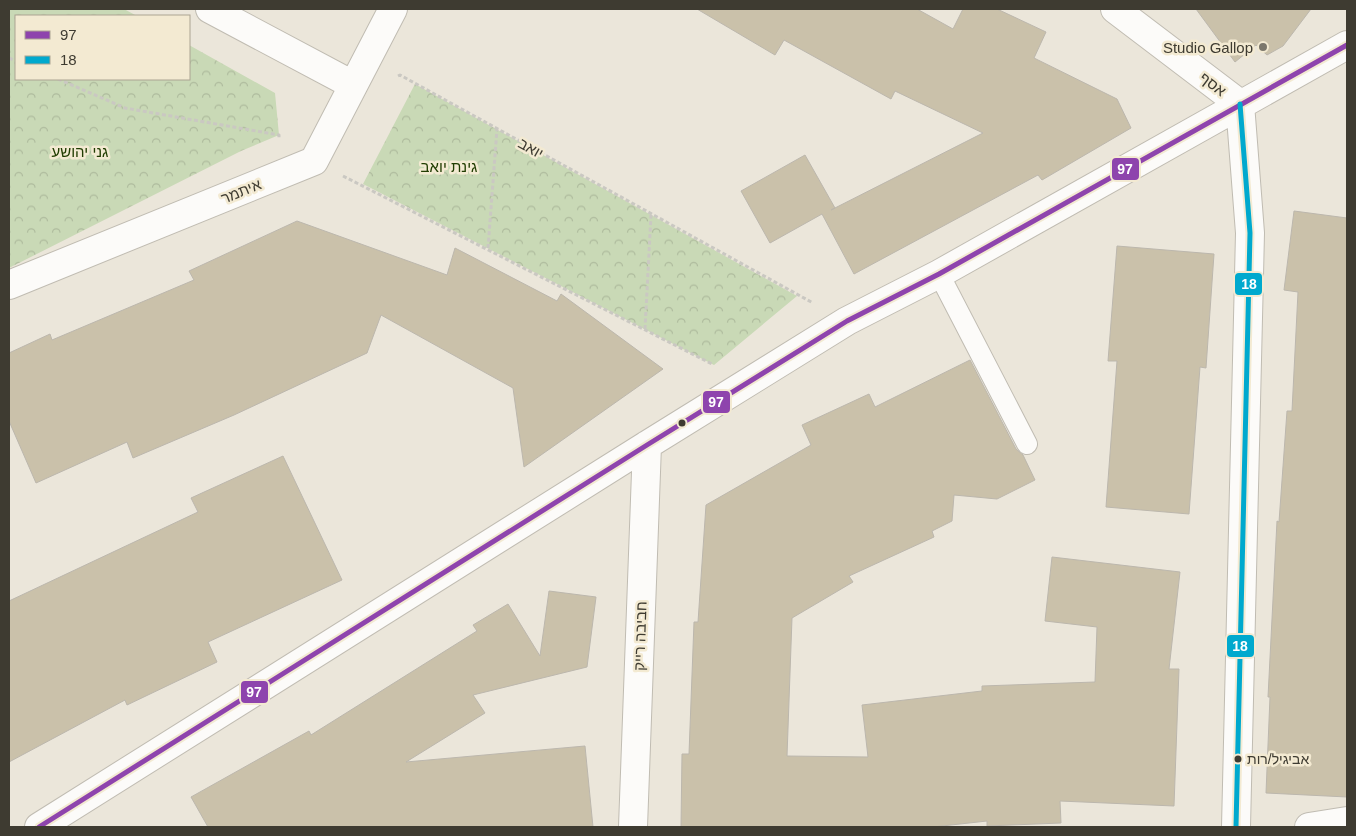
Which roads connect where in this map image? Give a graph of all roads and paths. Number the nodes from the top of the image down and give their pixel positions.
1 (210, 9) edge
2 (393, 9) edge
3 (1115, 9) edge
4 (1347, 45) edge
5 (60, 80) edge
6 (353, 85) junction
7 (1240, 104) junction
8 (497, 129) dead end
9 (314, 161) junction
10 (285, 173) junction
11 (651, 215) dead end
12 (488, 248) junction
13 (939, 274) junction
14 (9, 285) edge
15 (847, 321) junction
16 (645, 330) junction
17 (728, 395) junction
18 (1027, 444) dead end
19 (647, 445) junction
20 (1347, 821) edge
21 (39, 827) edge
22 (633, 827) edge
23 (1236, 827) edge
24 (1308, 827) edge

1 - 6 street
2 - 6 street
3 - 7 street, אסף
4 - 7 street
5 - 10 path
6 - 9 street
6 - 15 path, יואב
7 - 13 street
7 - 23 street
8 - 12 path
9 - 10 street, איתמר
9 - 12 path
10 - 14 street, איתמר
11 - 16 path
12 - 16 path
13 - 15 street
13 - 18 lane
15 - 17 street
16 - 17 path
17 - 19 street
19 - 21 street
19 - 22 street, חביבה רייק
20 - 24 street

